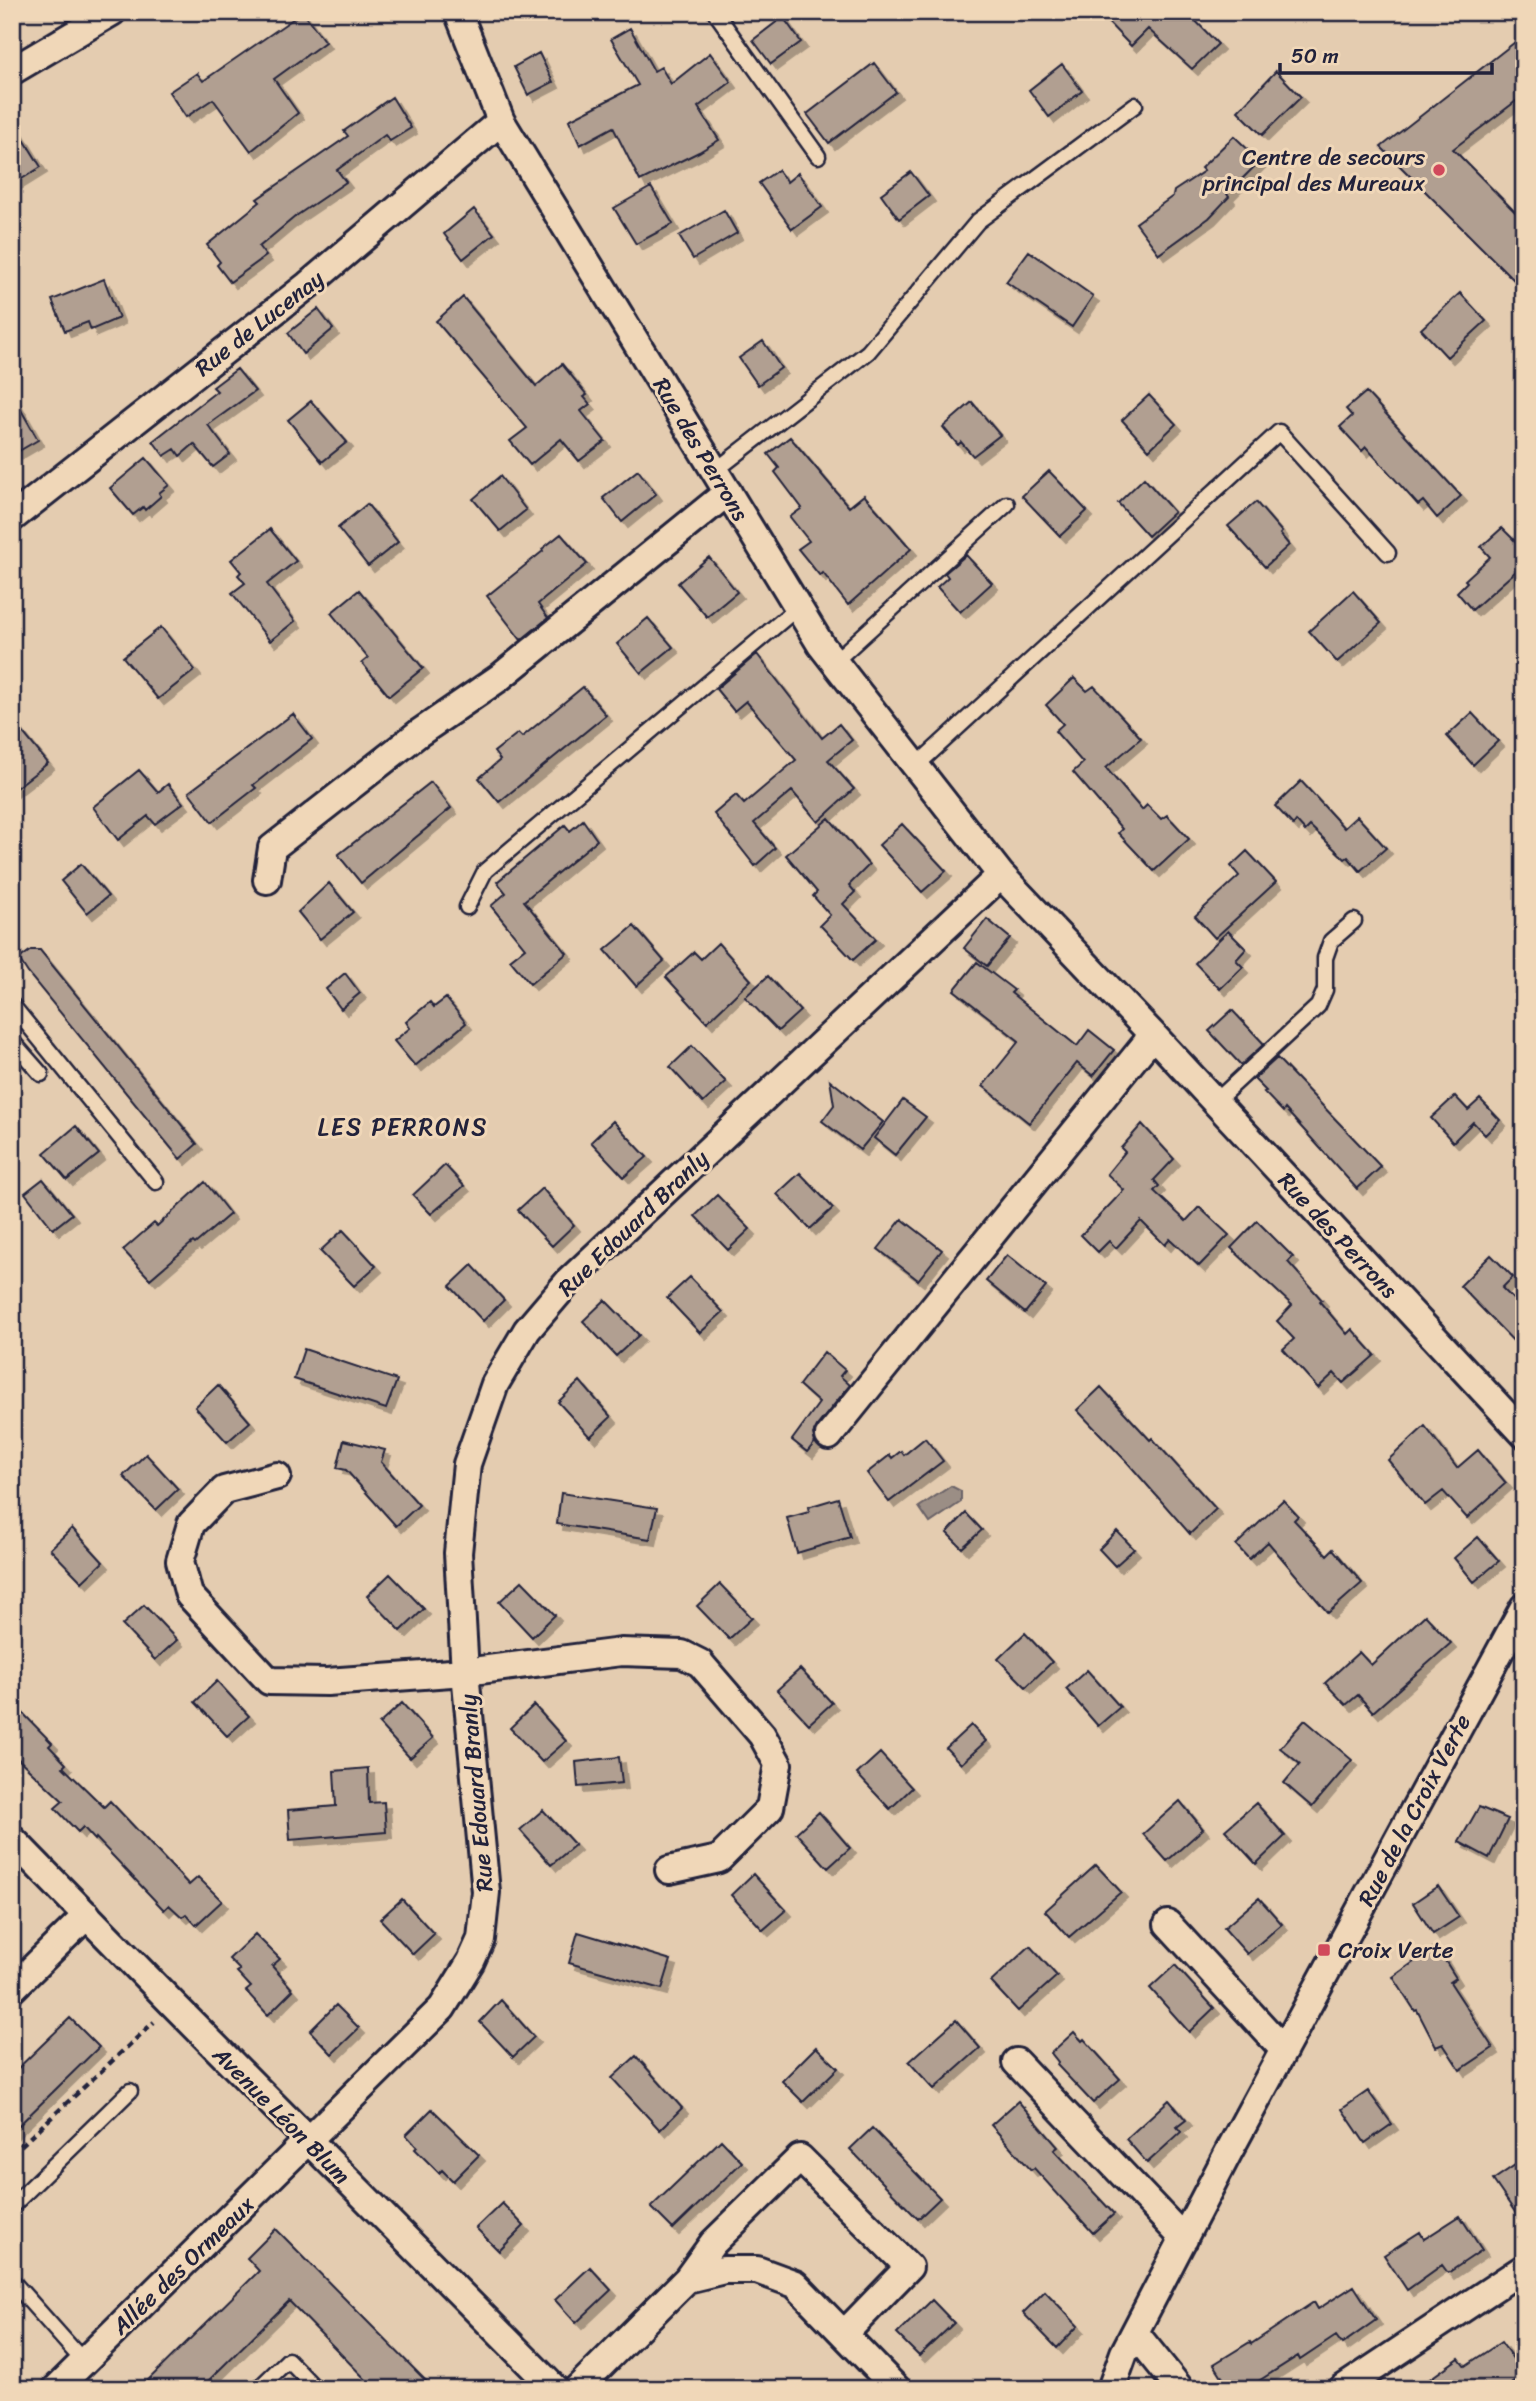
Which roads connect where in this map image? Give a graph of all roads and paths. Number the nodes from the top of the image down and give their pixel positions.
1 (112, 12) edge
2 (458, 12) edge
3 (715, 12) edge
4 (12, 71) edge
5 (1135, 105) dead end
6 (501, 121) junction
7 (818, 156) dead end
8 (722, 481) junction
9 (1007, 504) dead end
10 (12, 518) edge
11 (1388, 553) dead end
12 (797, 608) junction
13 (834, 662) junction
14 (916, 766) junction
15 (1001, 876) junction
16 (267, 880) dead end
17 (467, 908) dead end
18 (1354, 921) dead end
19 (12, 1005) edge
20 (1153, 1035) junction
21 (12, 1041) edge
22 (41, 1074) dead end
23 (1215, 1102) junction
24 (156, 1182) dead end
25 (1524, 1434) edge
26 (829, 1436) dead end
27 (277, 1476) dead end
28 (1524, 1607) edge
29 (465, 1672) junction
30 (12, 1839) edge
31 (669, 1870) dead end
32 (87, 1915) junction
33 (1168, 1924) dead end
34 (12, 1989) edge
35 (173, 2004) junction
36 (1284, 2050) junction
37 (1016, 2062) dead end
38 (130, 2091) dead end
39 (309, 2141) junction
40 (12, 2154) edge
41 (12, 2207) edge
42 (1184, 2239) junction
43 (1524, 2268) edge
44 (687, 2279) junction
45 (12, 2281) edge
46 (1135, 2333) junction
47 (844, 2334) junction
48 (83, 2362) junction
49 (56, 2389) edge
50 (258, 2389) edge
51 (316, 2389) edge
52 (555, 2389) edge
53 (577, 2389) edge
54 (897, 2389) edge
55 (1111, 2389) edge
56 (1180, 2389) edge
57 (1342, 2389) edge

1 - 4 street
2 - 6 street, Rue des Perrons
3 - 7 lane
5 - 8 lane
6 - 8 street, Rue des Perrons
6 - 10 street, Rue de Lucenay
8 - 12 street, Rue des Perrons
8 - 16 street
9 - 13 lane
11 - 14 lane
12 - 13 street, Rue des Perrons
12 - 17 lane
13 - 14 street, Rue des Perrons
14 - 15 street, Rue des Perrons
15 - 20 street, Rue des Perrons
15 - 29 street, Rue Edouard Branly
18 - 23 lane
19 - 24 lane
20 - 23 street, Rue des Perrons
20 - 26 street
21 - 22 lane
23 - 25 street, Rue des Perrons
27 - 29 street, Rue Edouard Branly
28 - 36 street, Rue de la Croix Verte
29 - 31 street, Rue Edouard Branly
29 - 39 street, Rue Edouard Branly
30 - 32 street, Avenue Léon Blum
32 - 34 street
32 - 35 street, Avenue Léon Blum
33 - 36 street
35 - 39 street, Avenue Léon Blum
35 - 40 path
36 - 42 street, Rue de la Croix Verte
37 - 42 street
38 - 41 lane
39 - 48 street, Allée des Ormeaux
39 - 52 street, Avenue Léon Blum
42 - 46 street, Rue de la Croix Verte
43 - 57 street
44 - 47 street
44 - 47 street
44 - 53 street
45 - 48 lane
46 - 55 street, Rue de la Croix Verte
46 - 56 street
47 - 54 street
48 - 49 street, Allée des Ormeaux
50 - 51 lane

